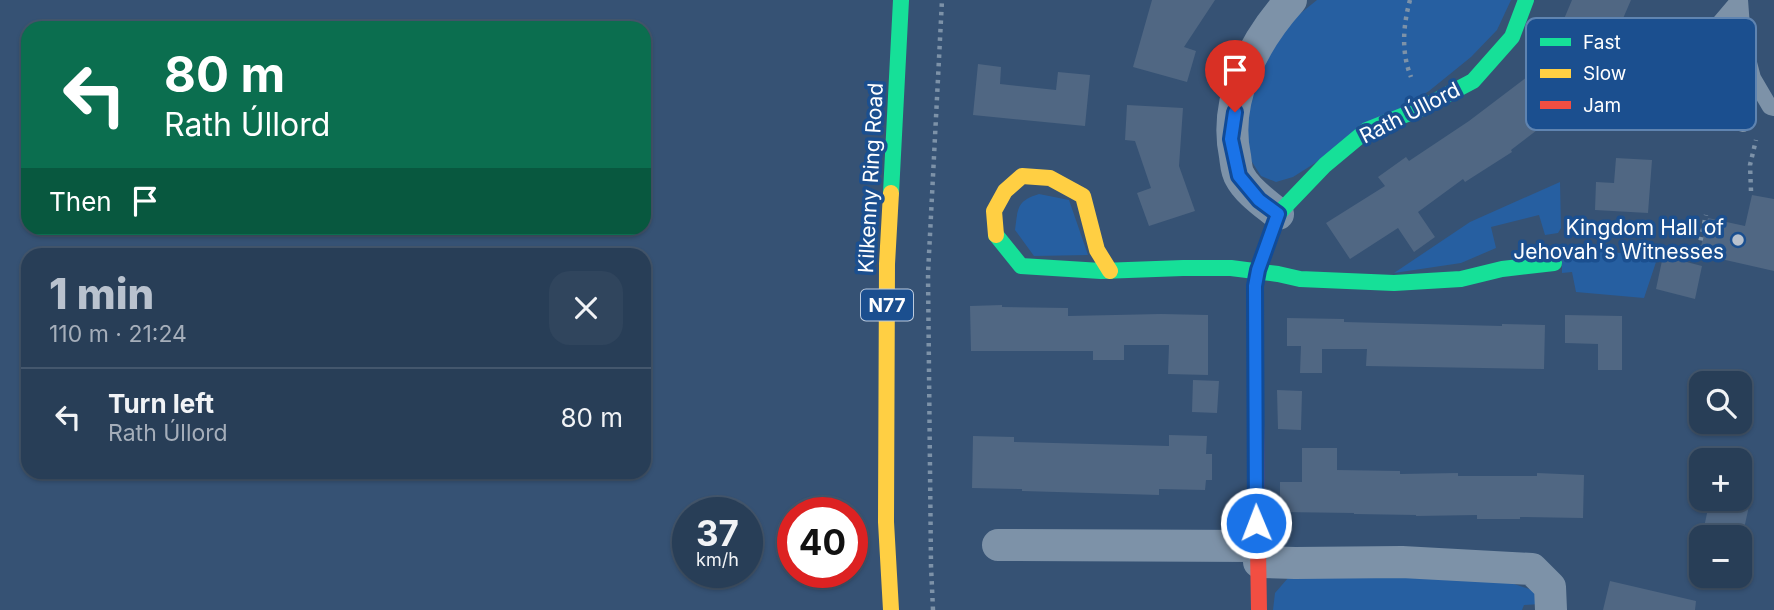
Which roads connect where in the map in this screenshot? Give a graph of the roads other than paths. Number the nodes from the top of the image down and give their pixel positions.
1 (901, 0) edge
2 (1526, 0) edge
3 (1739, 0) edge
4 (1278, 4) edge
5 (1724, 18) edge
6 (1741, 18) edge
7 (1756, 82) edge
8 (1774, 108) edge
9 (1278, 214) junction
10 (1554, 263) dead end
11 (1258, 270) junction
12 (1110, 271) junction
13 (998, 545) dead end
14 (1258, 554) junction
15 (891, 610) edge
16 (1259, 610) edge
17 (1551, 610) edge

1 - 15 street, Kilkenny Ring Road / N77
2 - 9 street, Rath Úllord
3 - 5 lane
3 - 6 lane
4 - 9 street
7 - 8 lane
9 - 11 street, Rath Úllord
10 - 11 street
11 - 12 street
11 - 14 street, Rath Úllord
12 - 12 street
13 - 14 street
14 - 16 street, Rath Úllord
14 - 17 street

